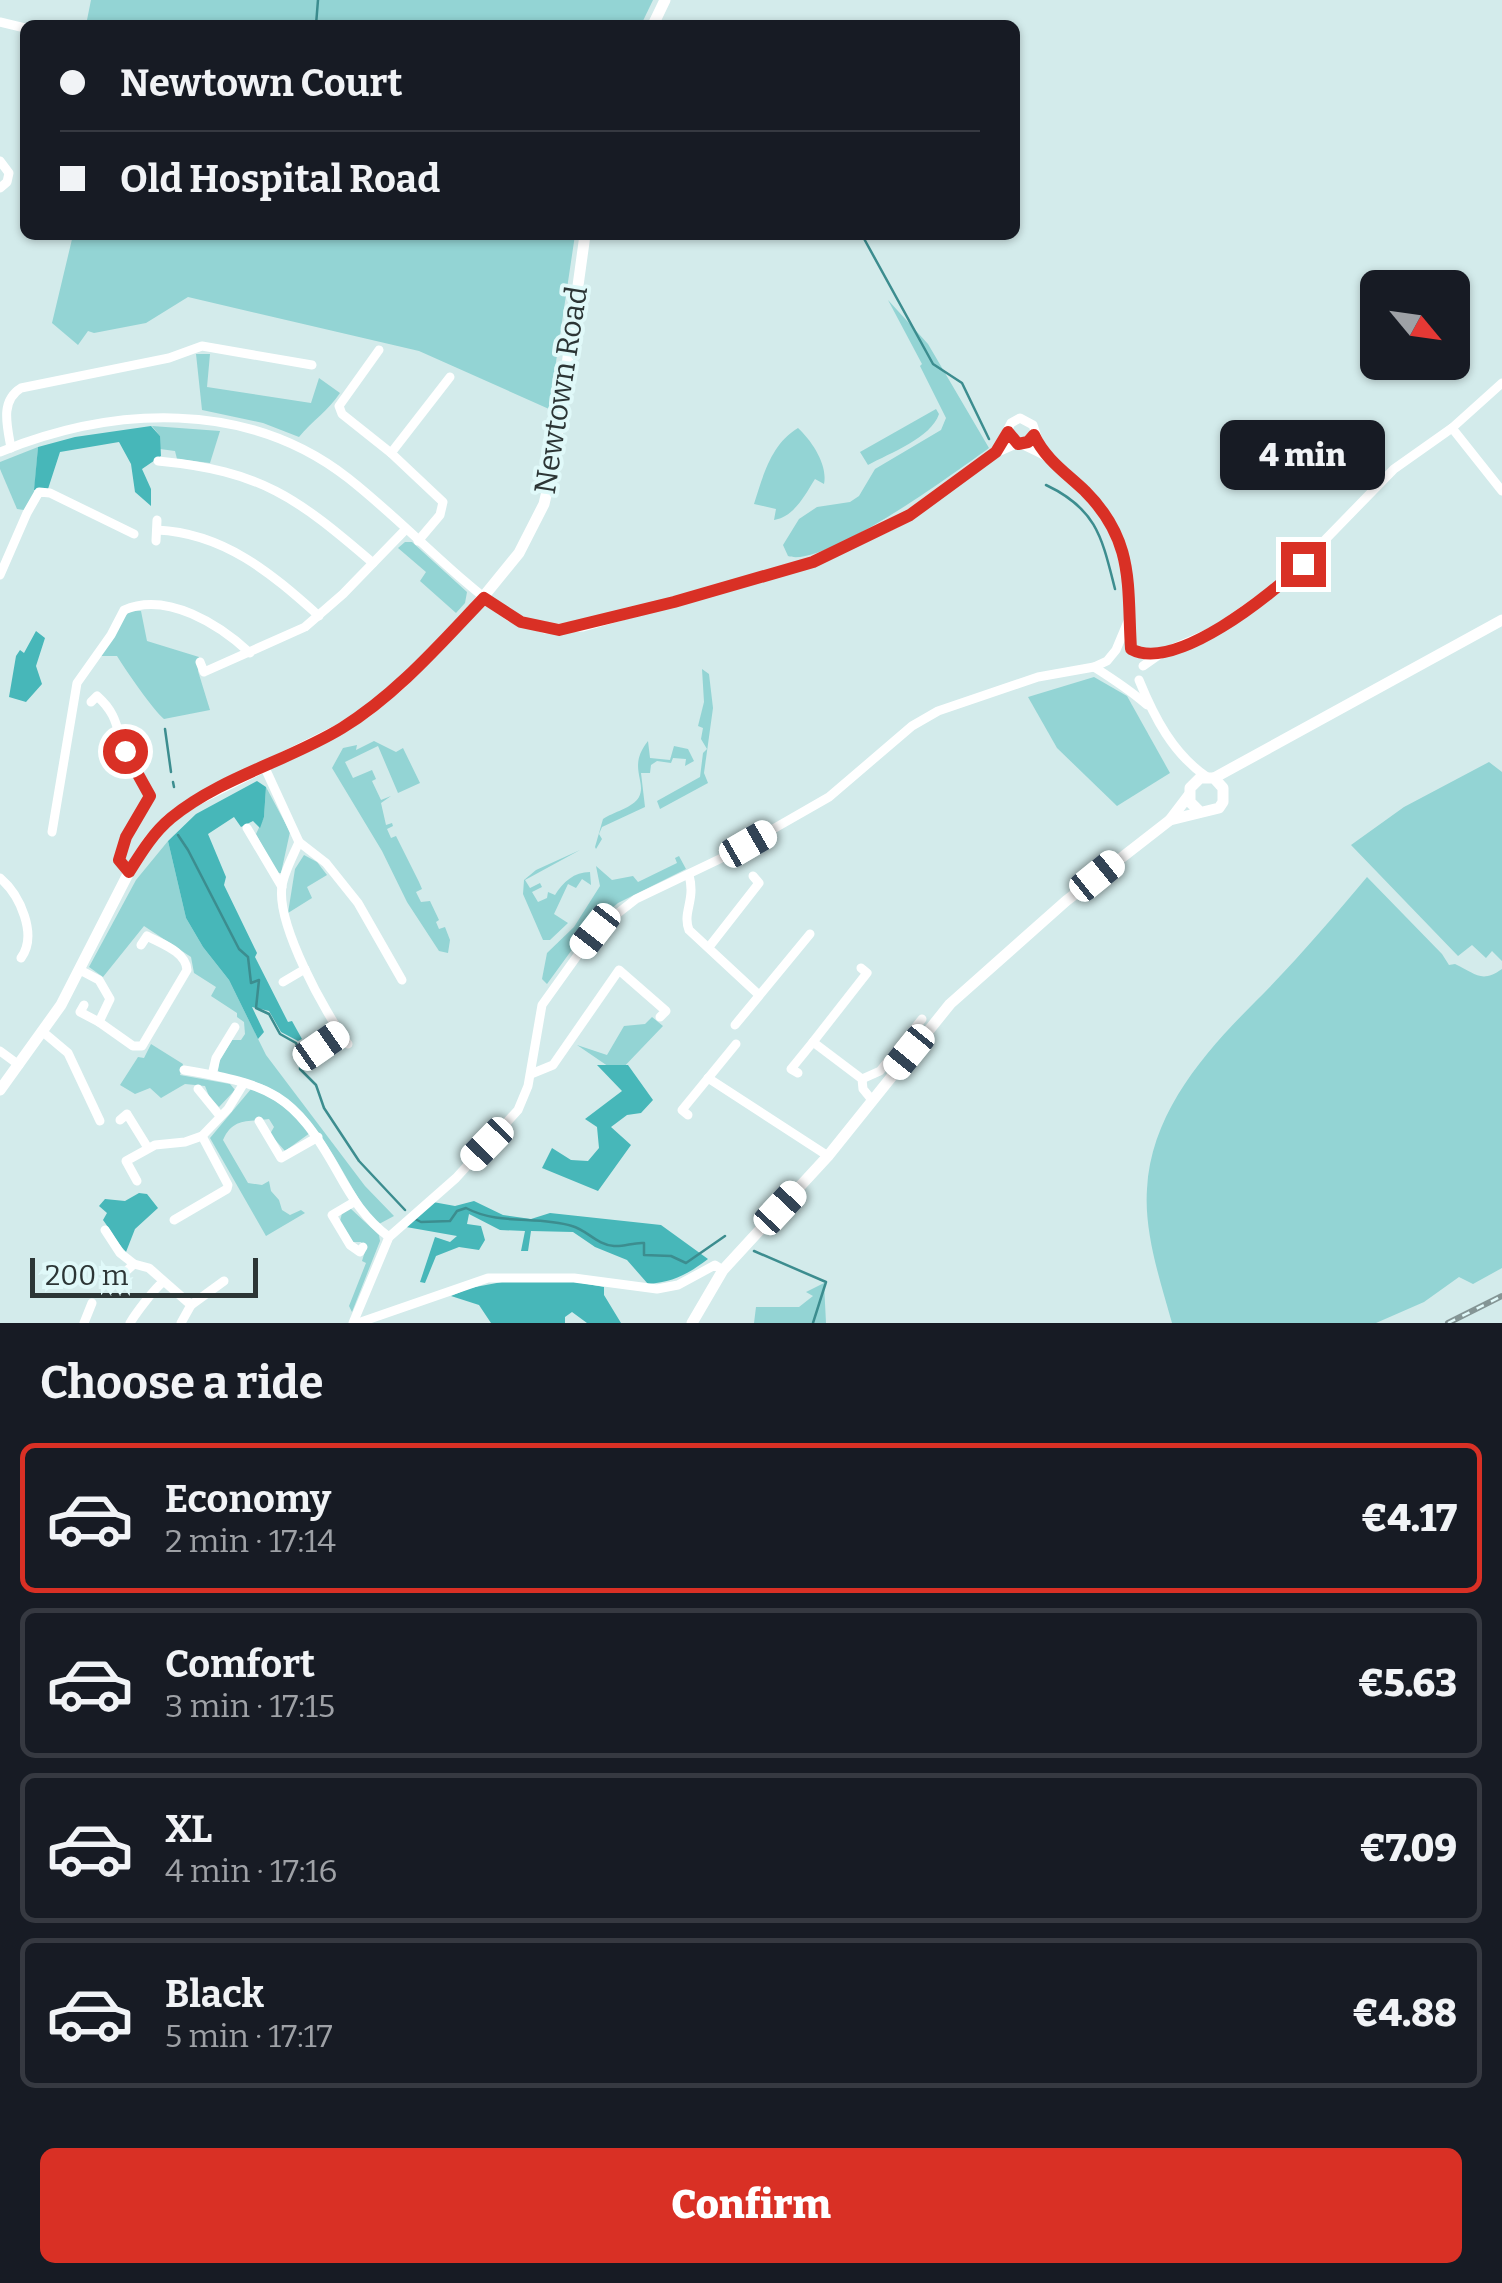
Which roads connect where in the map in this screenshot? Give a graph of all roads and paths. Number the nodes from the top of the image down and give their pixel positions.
1 (0, 160) edge
2 (0, 188) edge
3 (584, 240) edge
4 (379, 350) dead end
5 (312, 365) dead end
6 (450, 376) dead end
7 (1502, 383) edge
8 (1452, 428) junction
9 (1008, 432) junction
10 (1034, 435) junction
11 (1020, 444) junction
12 (11, 448) junction
13 (0, 452) edge
14 (996, 452) junction
15 (1042, 452) junction
16 (391, 453) junction
17 (158, 460) dead end
18 (1502, 466) edge
19 (1491, 474) junction
20 (1502, 491) edge
21 (406, 529) junction
22 (156, 530) dead end
23 (134, 534) dead end
24 (418, 541) junction
25 (373, 563) junction
26 (0, 574) edge
27 (484, 598) junction
28 (319, 616) junction
29 (1129, 619) junction
30 (1502, 620) edge
31 (1116, 650) junction
32 (1134, 651) junction
33 (250, 653) junction
34 (1160, 654) junction
35 (1107, 661) junction
36 (200, 662) dead end
37 (1144, 666) junction
38 (1094, 667) junction
39 (1108, 675) junction
40 (1138, 680) junction
41 (1126, 686) junction
42 (91, 702) dead end
43 (1150, 708) junction
44 (1186, 762) junction
45 (265, 768) junction
46 (1215, 781) junction
47 (1189, 791) junction
48 (1200, 812) junction
49 (1170, 820) junction
50 (247, 828) dead end
51 (52, 832) dead end
52 (299, 842) junction
53 (129, 872) junction
54 (689, 874) junction
55 (753, 876) dead end
56 (0, 878) edge
57 (282, 887) junction
58 (810, 934) dead end
59 (141, 945) dead end
60 (709, 948) junction
61 (21, 958) dead end
62 (861, 968) dead end
63 (305, 969) junction
64 (80, 970) junction
65 (402, 980) dead end
66 (283, 982) dead end
67 (759, 995) junction
68 (84, 1005) dead end
69 (660, 1018) dead end
70 (922, 1019) dead end
71 (99, 1022) junction
72 (735, 1025) dead end
73 (235, 1027) dead end
74 (44, 1032) junction
75 (340, 1033) junction
76 (813, 1042) junction
77 (348, 1044) dead end
78 (736, 1044) dead end
79 (321, 1046) dead end
80 (0, 1051) edge
81 (20, 1065) junction
82 (184, 1070) dead end
83 (798, 1073) dead end
84 (531, 1074) junction
85 (212, 1075) junction
86 (708, 1078) junction
87 (862, 1079) junction
88 (244, 1083) junction
89 (198, 1088) dead end
90 (0, 1090) edge
91 (872, 1100) junction
92 (688, 1115) dead end
93 (220, 1116) junction
94 (120, 1120) dead end
95 (100, 1121) dead end
96 (258, 1122) dead end
97 (204, 1133) junction
98 (318, 1137) junction
99 (148, 1148) junction
100 (120, 1151) dead end
101 (828, 1156) junction
102 (126, 1161) junction
103 (137, 1181) dead end
104 (354, 1202) junction
105 (174, 1220) dead end
106 (105, 1230) dead end
107 (389, 1238) junction
108 (363, 1248) dead end
109 (134, 1264) junction
110 (724, 1270) junction
111 (224, 1281) dead end
112 (162, 1282) junction
113 (112, 1284) dead end
114 (92, 1303) dead end
115 (191, 1305) junction
116 (84, 1323) edge
117 (130, 1323) edge
118 (182, 1323) edge
119 (356, 1323) edge
120 (692, 1323) edge

1 - 2 street
3 - 27 main road, Newtown Road
4 - 16 street
5 - 12 street
6 - 16 street
7 - 8 street
8 - 19 street
8 - 34 street
9 - 10 street
9 - 11 street
9 - 14 street
10 - 11 street
10 - 15 street
11 - 14 street
11 - 15 street
12 - 13 street
12 - 21 street
14 - 27 street
15 - 29 street
16 - 24 street
17 - 25 street
18 - 19 street
19 - 20 street
21 - 24 street
21 - 25 street
22 - 28 street
23 - 26 street
24 - 27 street
25 - 28 street
27 - 45 main road, Newtown Road
28 - 33 street
29 - 31 street
29 - 32 street
30 - 46 main road
31 - 32 street
31 - 35 street
32 - 34 street
32 - 37 street
33 - 36 street
33 - 51 street
34 - 37 street
35 - 38 street
35 - 39 street
37 - 40 street
38 - 39 street
38 - 54 street
39 - 41 street
40 - 41 street
40 - 43 street
41 - 43 street
42 - 53 street
43 - 44 street
44 - 46 street
44 - 47 street
45 - 52 street
45 - 53 main road, Newtown Road
46 - 47 main road
46 - 48 main road
47 - 48 main road
47 - 49 main road
48 - 49 main road
49 - 91 main road
50 - 57 street
52 - 57 street
52 - 65 street
53 - 64 main road, Newtown Road
54 - 60 street
54 - 84 street
55 - 60 street
56 - 61 street
57 - 63 street
58 - 67 street
59 - 71 street
60 - 67 street
62 - 76 street
63 - 66 street
63 - 75 street
64 - 71 street
64 - 74 main road, Newtown Road
67 - 72 street
68 - 71 street
69 - 84 street
70 - 87 street
73 - 85 street
74 - 81 main road, Newtown Road
74 - 95 street
75 - 77 street
75 - 79 street
76 - 83 street
76 - 87 street
78 - 86 street
80 - 81 street
81 - 90 main road, Newtown Road
82 - 85 street
84 - 107 street
85 - 88 street
86 - 92 street
86 - 101 street
87 - 91 street
88 - 93 street
88 - 98 street
89 - 93 street
91 - 101 main road
93 - 97 street
94 - 99 street
96 - 98 street
97 - 99 street
97 - 105 street
98 - 104 street
99 - 102 street
100 - 102 street
101 - 110 main road
102 - 103 street
104 - 107 street
104 - 108 street
106 - 109 street
107 - 119 street
109 - 112 street
109 - 113 street
110 - 119 street
110 - 120 main road
111 - 115 street
112 - 115 street
112 - 117 street
114 - 116 street
115 - 118 street

